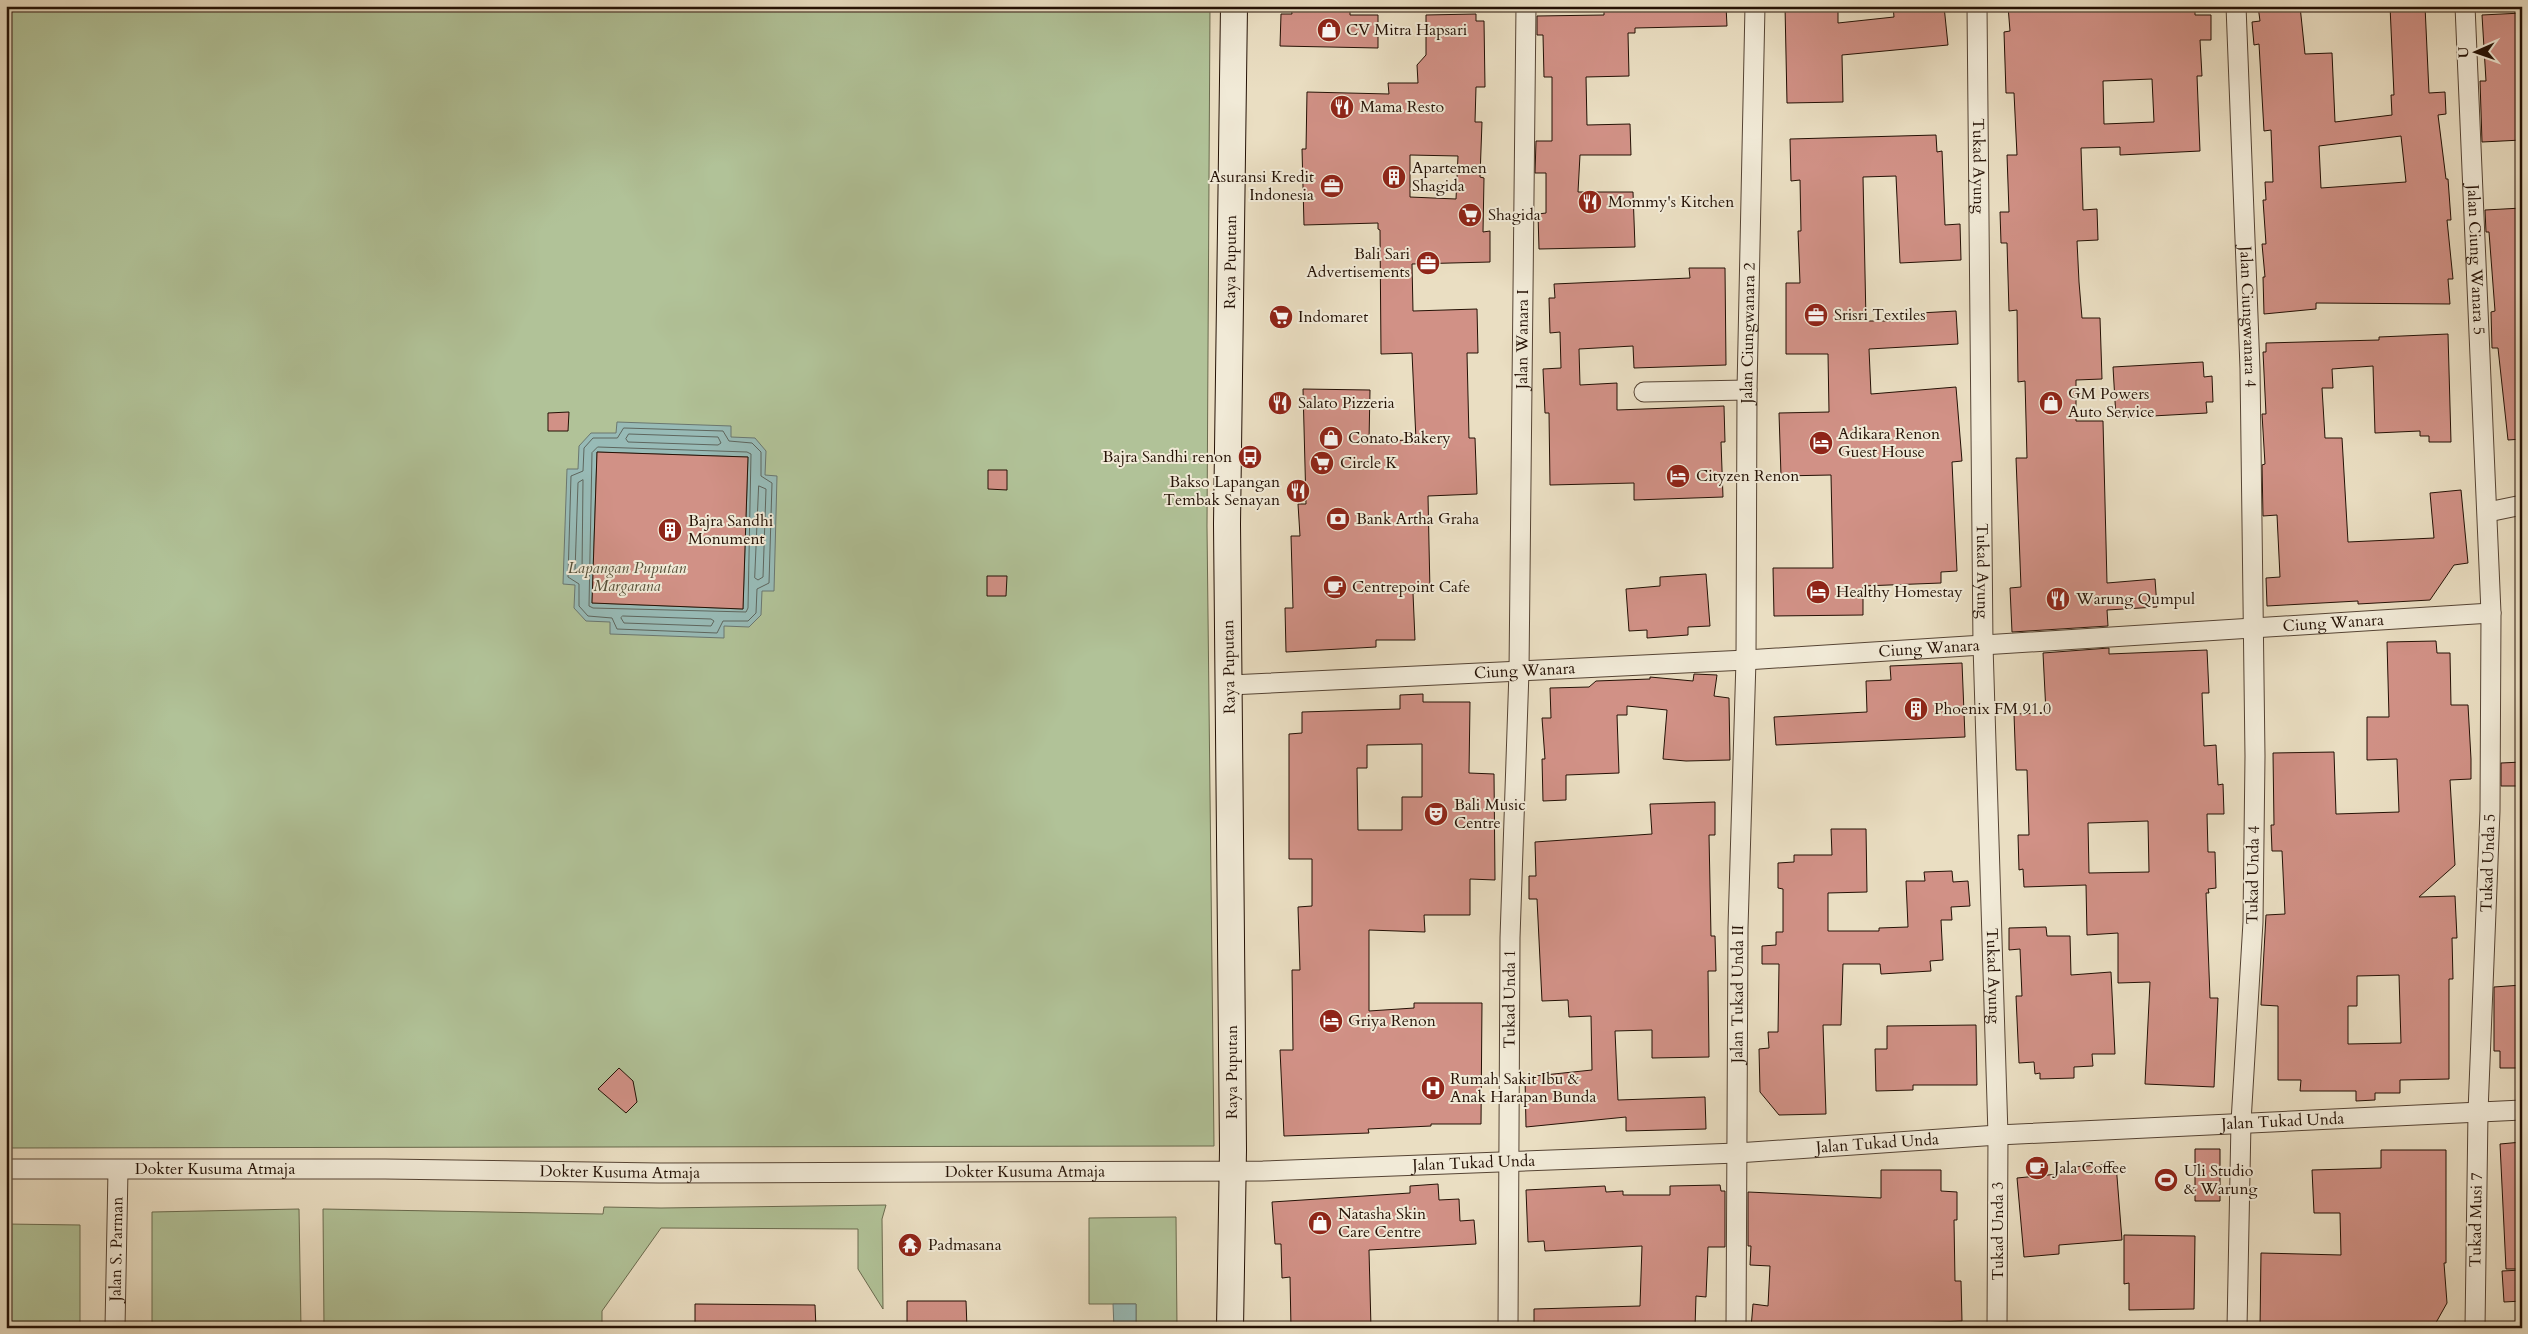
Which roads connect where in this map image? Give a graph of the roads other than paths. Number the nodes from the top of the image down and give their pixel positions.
1 (1234, 6) edge
2 (1526, 6) edge
3 (1755, 6) edge
4 (1977, 6) edge
5 (2236, 6) edge
6 (2465, 6) edge
7 (1748, 390) junction
8 (1644, 392) dead end
9 (2522, 505) edge
10 (2488, 512) junction
11 (2492, 613) junction
12 (2252, 628) junction
13 (1983, 645) junction
14 (1746, 660) junction
15 (1519, 671) junction
16 (1230, 685) junction
17 (2522, 1110) edge
18 (2478, 1112) junction
19 (2241, 1122) junction
20 (1998, 1135) junction
21 (1737, 1153) junction
22 (1508, 1162) junction
23 (6, 1170) edge
24 (118, 1170) junction
25 (1233, 1170) junction
26 (115, 1328) edge
27 (1230, 1328) edge
28 (1508, 1328) edge
29 (1736, 1328) edge
30 (1997, 1328) edge
31 (2237, 1328) edge
32 (2475, 1328) edge

1 - 16 main road, Raya Puputan
2 - 15 street, Jalan Wanara I
3 - 7 street, Jalan Ciungwanara 2
4 - 13 street, Tukad Ayung
5 - 12 street, Jalan Ciungwanara 4
6 - 10 street, Jalan Ciung Wanara 5
7 - 8 street
7 - 14 street, Jalan Ciungwanara 2
9 - 10 street
10 - 11 street
11 - 12 street, Ciung Wanara
11 - 18 street, Tukad Unda 5
12 - 13 street, Ciung Wanara
12 - 19 street, Tukad Unda 4
13 - 14 street, Ciung Wanara
13 - 20 street, Tukad Ayung
14 - 15 street, Ciung Wanara
14 - 21 street, Jalan Tukad Unda II
15 - 16 street, Ciung Wanara
15 - 22 street, Tukad Unda 1
16 - 25 main road, Raya Puputan
17 - 18 street, Jalan Tukad Unda
18 - 19 street, Jalan Tukad Unda
18 - 32 street, Tukad Musi 7
19 - 20 street, Jalan Tukad Unda
19 - 31 street, Tukad Unda 4
20 - 21 street, Jalan Tukad Unda
20 - 30 street, Tukad Unda 3
21 - 22 street, Jalan Tukad Unda
21 - 29 street, Jalan Tukad Unda II
22 - 25 street, Jalan Tukad Unda
22 - 28 street, Tukad Unda 1
23 - 24 street, Dokter Kusuma Atmaja
24 - 25 street, Dokter Kusuma Atmaja
24 - 26 street, Jalan S. Parman
25 - 27 main road, Raya Puputan

